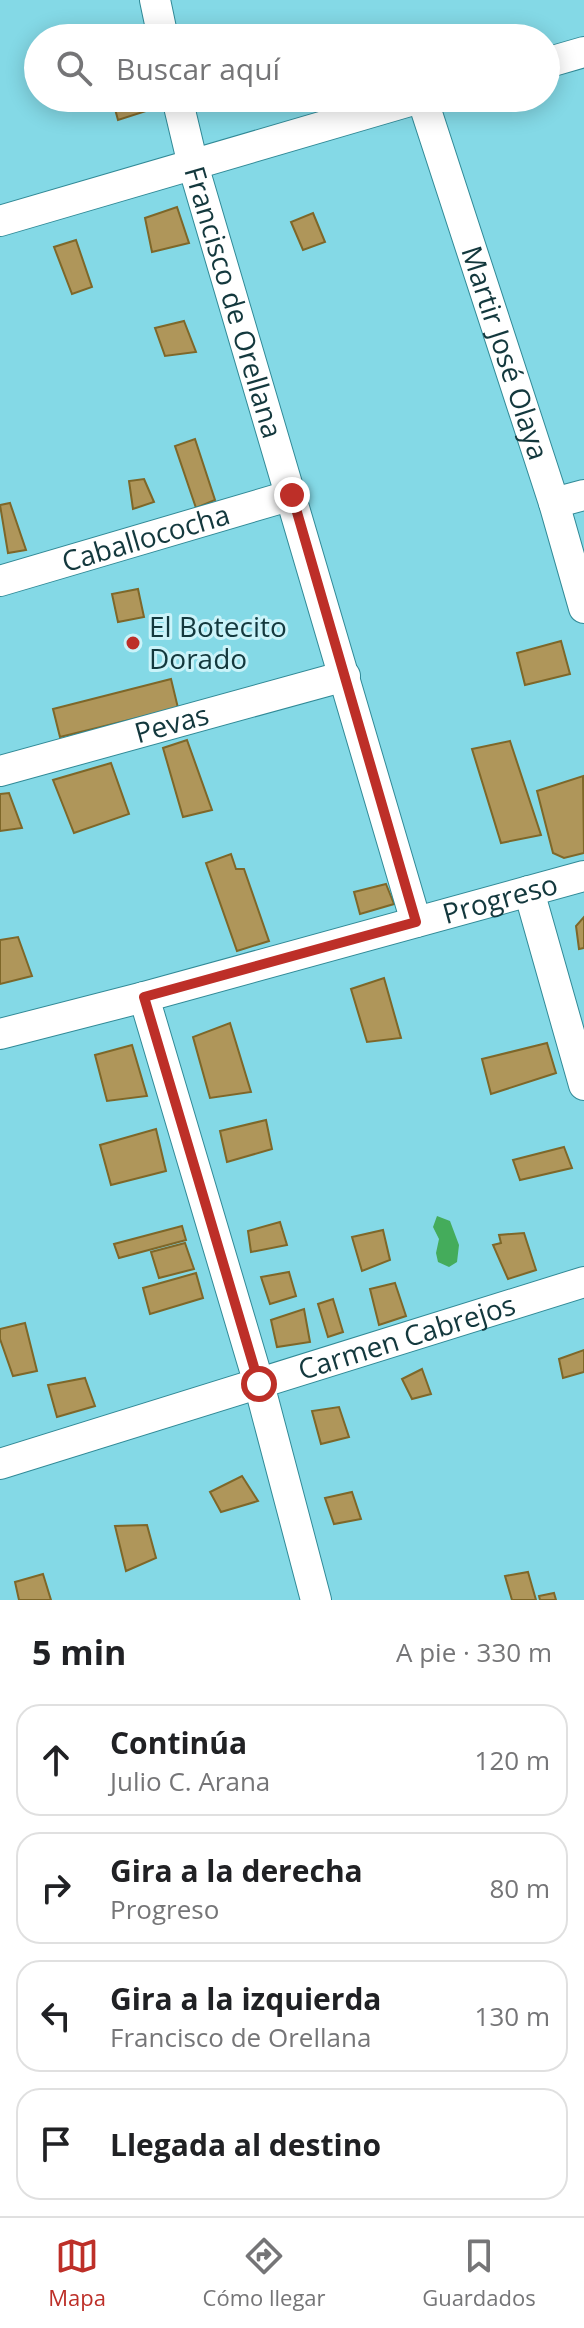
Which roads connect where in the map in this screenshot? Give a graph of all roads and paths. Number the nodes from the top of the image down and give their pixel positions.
1 (155, 0) edge
2 (160, 24) edge
3 (584, 52) edge
4 (560, 59) edge
5 (180, 112) edge
6 (373, 112) edge
7 (426, 112) edge
8 (193, 165) junction
9 (0, 221) edge
10 (292, 495) junction
11 (584, 495) edge
12 (554, 503) junction
13 (0, 581) edge
14 (584, 608) edge
15 (345, 676) junction
16 (0, 771) edge
17 (584, 876) edge
18 (529, 891) junction
19 (416, 922) junction
20 (144, 997) junction
21 (0, 1034) edge
22 (584, 1085) edge
23 (584, 1282) edge
24 (259, 1384) junction
25 (0, 1464) edge
26 (316, 1600) edge

1 - 2 street
3 - 4 street
5 - 8 street, Francisco de Orellana
6 - 8 street
7 - 12 street, Martir José Olaya
8 - 9 street
8 - 10 street, Francisco de Orellana
10 - 13 street, Caballococha
10 - 15 street, Francisco de Orellana
11 - 12 street
12 - 14 street, Martir José Olaya
15 - 16 street, Pevas
15 - 19 street, Francisco de Orellana
17 - 18 street, Progreso
18 - 19 street, Progreso
18 - 22 street
19 - 20 street, Progreso
20 - 21 street, Progreso
20 - 24 street
23 - 24 street, Carmen Cabrejos
24 - 25 street, Carmen Cabrejos
24 - 26 street

